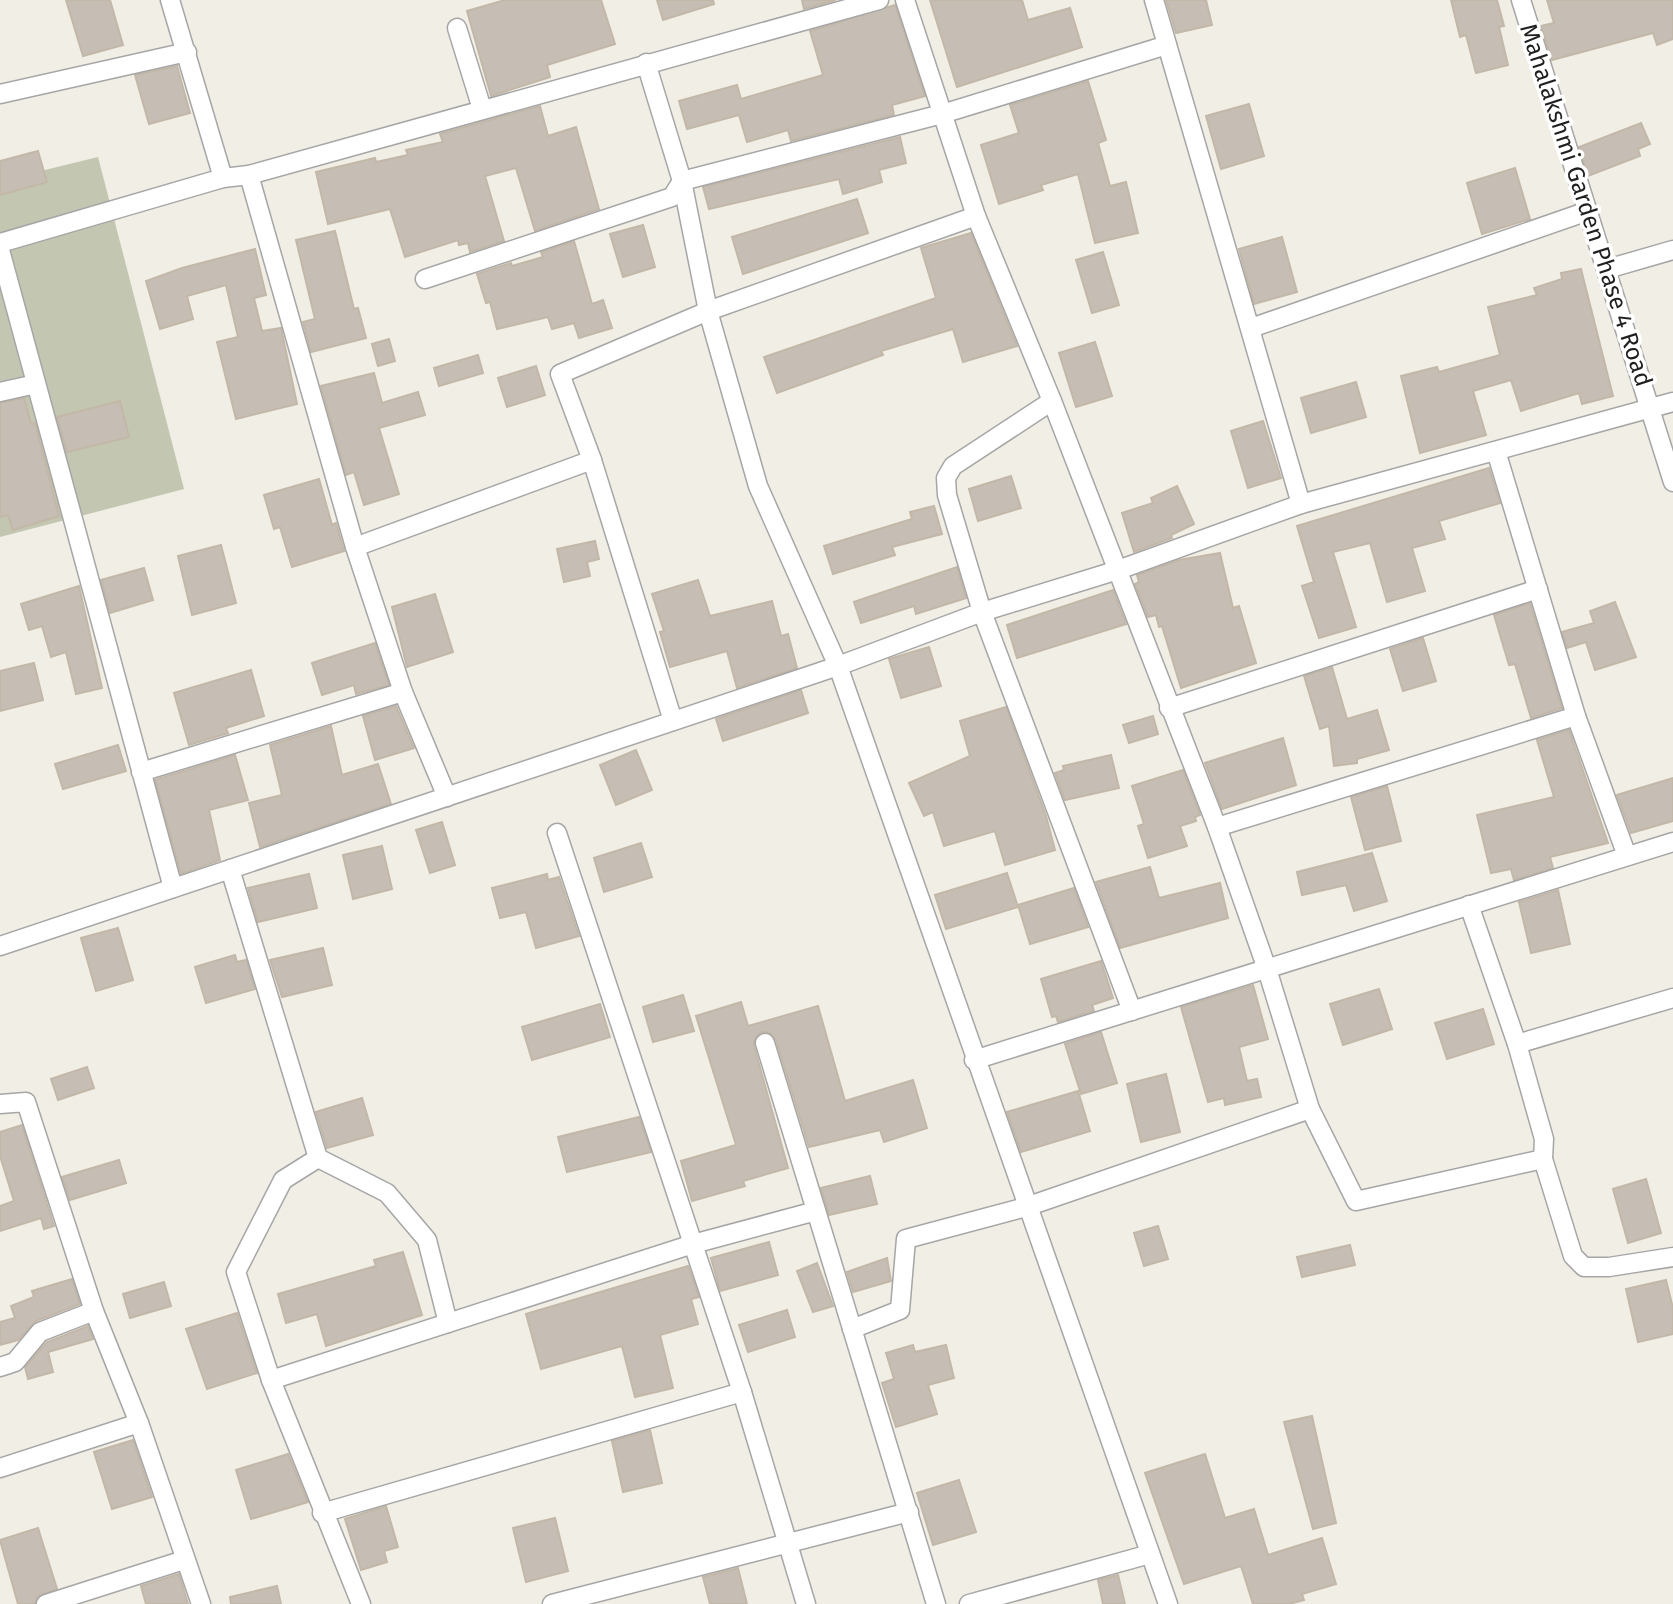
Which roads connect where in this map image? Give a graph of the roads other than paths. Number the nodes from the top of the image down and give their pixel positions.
1 (170, 0) edge
2 (879, 0) edge
3 (905, 0) edge
4 (1154, 0) edge
5 (1521, 0) edge
6 (457, 28) dead end
7 (1167, 46) junction
8 (187, 52) junction
9 (646, 63) junction
10 (0, 94) edge
11 (482, 109) junction
12 (942, 114) junction
13 (249, 175) junction
14 (223, 178) junction
15 (682, 181) junction
16 (1588, 211) junction
17 (976, 216) junction
18 (0, 243) edge
19 (0, 250) edge
20 (1673, 250) edge
21 (1607, 270) junction
22 (425, 279) dead end
23 (708, 311) junction
24 (1251, 328) junction
25 (36, 384) junction
26 (0, 392) edge
27 (1052, 401) junction
28 (1673, 402) edge
29 (1651, 409) junction
30 (1496, 451) junction
31 (592, 460) junction
32 (1673, 482) edge
33 (1301, 503) junction
34 (355, 547) junction
35 (1118, 570) junction
36 (1538, 589) junction
37 (982, 612) junction
38 (838, 666) junction
39 (402, 692) junction
40 (1169, 708) junction
41 (1576, 716) junction
42 (673, 721) junction
43 (141, 772) junction
44 (447, 797) junction
45 (1217, 827) junction
46 (557, 833) dead end
47 (1673, 842) edge
48 (1628, 856) junction
49 (230, 870) junction
50 (173, 888) junction
51 (1469, 905) junction
52 (0, 946) edge
53 (1267, 969) junction
54 (1673, 998) edge
55 (1132, 1011) junction
56 (765, 1043) dead end
57 (1517, 1044) junction
58 (974, 1060) junction
59 (0, 1104) edge
60 (1310, 1109) junction
61 (318, 1158) junction
62 (1543, 1159) junction
63 (1026, 1206) junction
64 (816, 1211) junction
65 (693, 1244) junction
66 (1673, 1257) edge
67 (94, 1311) junction
68 (448, 1323) junction
69 (852, 1329) junction
70 (0, 1367) edge
71 (271, 1380) junction
72 (742, 1392) junction
73 (139, 1423) junction
74 (0, 1468) edge
75 (908, 1512) junction
76 (322, 1513) junction
77 (786, 1542) junction
78 (1150, 1554) junction
79 (184, 1560) junction
80 (46, 1604) edge
81 (201, 1604) edge
82 (361, 1604) edge
83 (552, 1604) edge
84 (806, 1604) edge
85 (936, 1604) edge
86 (969, 1604) edge
87 (1168, 1604) edge

1 - 8 street
2 - 9 street
3 - 12 street
4 - 7 street
5 - 16 street, Mahalakshmi Garden Phase 4 Road
6 - 11 street
7 - 12 street
7 - 24 street
8 - 10 street
8 - 14 street
9 - 11 street
9 - 15 street
11 - 13 street
12 - 15 street
12 - 17 street
13 - 14 street
13 - 34 street
14 - 18 street
15 - 22 street
15 - 23 street
16 - 21 street, Mahalakshmi Garden Phase 4 Road
16 - 24 street
17 - 23 street
17 - 27 street
19 - 25 street
20 - 21 street
21 - 29 street, Mahalakshmi Garden Phase 4 Road
23 - 31 street
23 - 38 street
24 - 33 street
25 - 26 street
25 - 43 street
27 - 35 street
27 - 37 street
28 - 29 street
29 - 30 street
29 - 32 street, Mahalakshmi Garden Phase 4 Road
30 - 33 street
30 - 36 street
31 - 34 street
31 - 42 street
33 - 35 street
34 - 39 street
35 - 37 street
35 - 40 street
36 - 40 street
36 - 41 street
37 - 38 street
37 - 55 street
38 - 42 street
38 - 58 street
39 - 43 street
39 - 44 street
40 - 45 street
41 - 45 street
41 - 48 street
42 - 44 street
43 - 50 street
44 - 49 street
45 - 53 street
46 - 65 street
47 - 48 street
48 - 51 street
49 - 50 street
49 - 61 street
50 - 52 street
51 - 53 street
51 - 57 street
53 - 55 street
53 - 60 street
54 - 57 street
55 - 58 street
56 - 64 street
57 - 62 street
58 - 63 street
59 - 67 street
60 - 62 street
60 - 63 street
61 - 68 street
61 - 71 street
62 - 66 street
63 - 69 street
63 - 78 street
64 - 65 street
64 - 69 street
65 - 68 street
65 - 72 street
67 - 70 street
67 - 73 street
68 - 71 street
69 - 75 street
71 - 76 street
72 - 76 street
72 - 77 street
73 - 74 street
73 - 79 street
75 - 77 street
75 - 85 street
76 - 82 street
77 - 83 street
77 - 84 street
78 - 86 street
78 - 87 street
79 - 80 street
79 - 81 street

